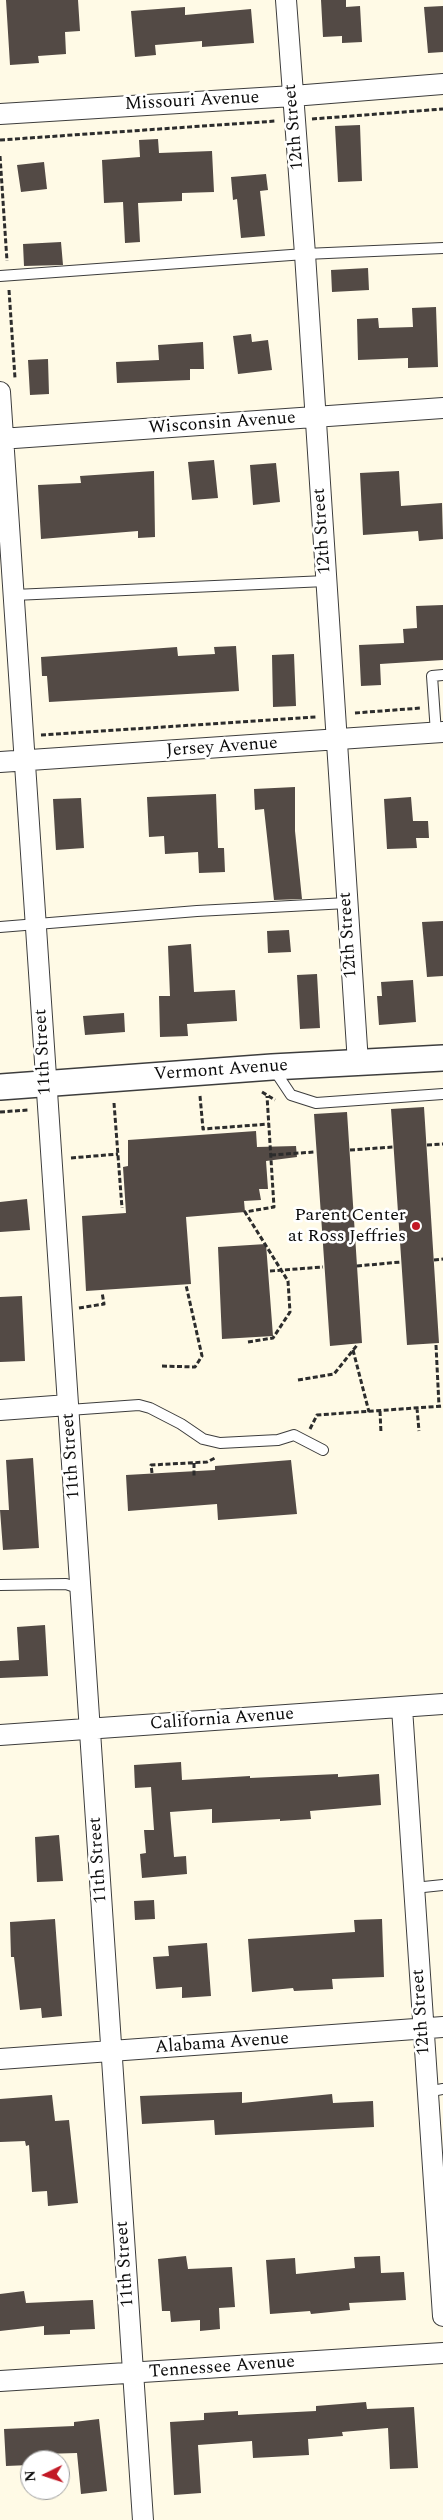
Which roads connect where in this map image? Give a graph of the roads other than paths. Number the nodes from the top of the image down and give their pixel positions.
1 (286, 0) edge
2 (443, 84) edge
3 (293, 96) junction
4 (0, 114) edge
5 (443, 248) edge
6 (305, 254) junction
7 (0, 276) edge
8 (0, 392) edge
9 (443, 408) edge
10 (315, 418) junction
11 (2, 438) edge
12 (326, 581) junction
13 (14, 595) junction
14 (443, 675) edge
15 (439, 732) edge
16 (337, 740) junction
17 (25, 761) junction
18 (0, 762) edge
19 (347, 903) junction
20 (36, 926) junction
21 (0, 928) edge
22 (443, 1058) edge
23 (358, 1063) junction
24 (272, 1067) junction
25 (0, 1088) edge
26 (443, 1094) edge
27 (47, 1096) junction
28 (69, 1408) junction
29 (0, 1410) edge
30 (324, 1450) dead end
31 (0, 1586) edge
32 (81, 1589) junction
33 (443, 1704) edge
34 (402, 1708) junction
35 (90, 1728) junction
36 (0, 1735) edge
37 (443, 1885) edge
38 (414, 1888) junction
39 (443, 2027) edge
40 (422, 2029) junction
41 (112, 2052) junction
42 (0, 2059) edge
43 (435, 2090) edge
44 (439, 2207) edge
45 (442, 2294) edge
46 (443, 2316) edge
47 (443, 2353) edge
48 (134, 2374) junction
49 (0, 2381) edge
50 (143, 2520) edge

1 - 3 street, 12th Street
2 - 3 street, Missouri Avenue
3 - 4 street, Missouri Avenue
3 - 6 street, 12th Street
5 - 6 lane
6 - 7 lane
6 - 10 street, 12th Street
8 - 11 street, 11th Street
9 - 10 street, Wisconsin Avenue
10 - 11 street, Wisconsin Avenue
10 - 12 street, 12th Street
11 - 13 street, 11th Street
12 - 13 lane
12 - 16 street, 12th Street
13 - 17 street, 11th Street
14 - 15 lane
15 - 16 street, Jersey Avenue
16 - 17 street, Jersey Avenue
16 - 19 street, 12th Street
17 - 18 street, Jersey Avenue
17 - 20 street, 11th Street
19 - 20 lane
19 - 23 street, 12th Street
20 - 21 lane
20 - 27 street, 11th Street
22 - 23 street, Vermont Avenue
23 - 24 street, Vermont Avenue
24 - 26 lane
24 - 27 street, Vermont Avenue
25 - 27 street, Vermont Avenue
27 - 28 street, 11th Street
28 - 29 street
28 - 30 lane
28 - 32 street, 11th Street
31 - 32 lane
32 - 35 street, 11th Street
33 - 34 street, California Avenue
34 - 35 street, California Avenue
34 - 38 street, 12th Street
35 - 36 street, California Avenue
35 - 41 street, 11th Street
37 - 38 lane
38 - 40 street, 12th Street
39 - 40 street, Alabama Avenue
40 - 41 street, Alabama Avenue
40 - 43 street, 12th Street
41 - 42 street, Alabama Avenue
41 - 48 street, 11th Street
43 - 44 street, 12th Street
44 - 45 street, 12th Street
45 - 46 street, 12th Street
47 - 48 street, Tennessee Avenue
48 - 49 street, Tennessee Avenue
48 - 50 street, 11th Street

